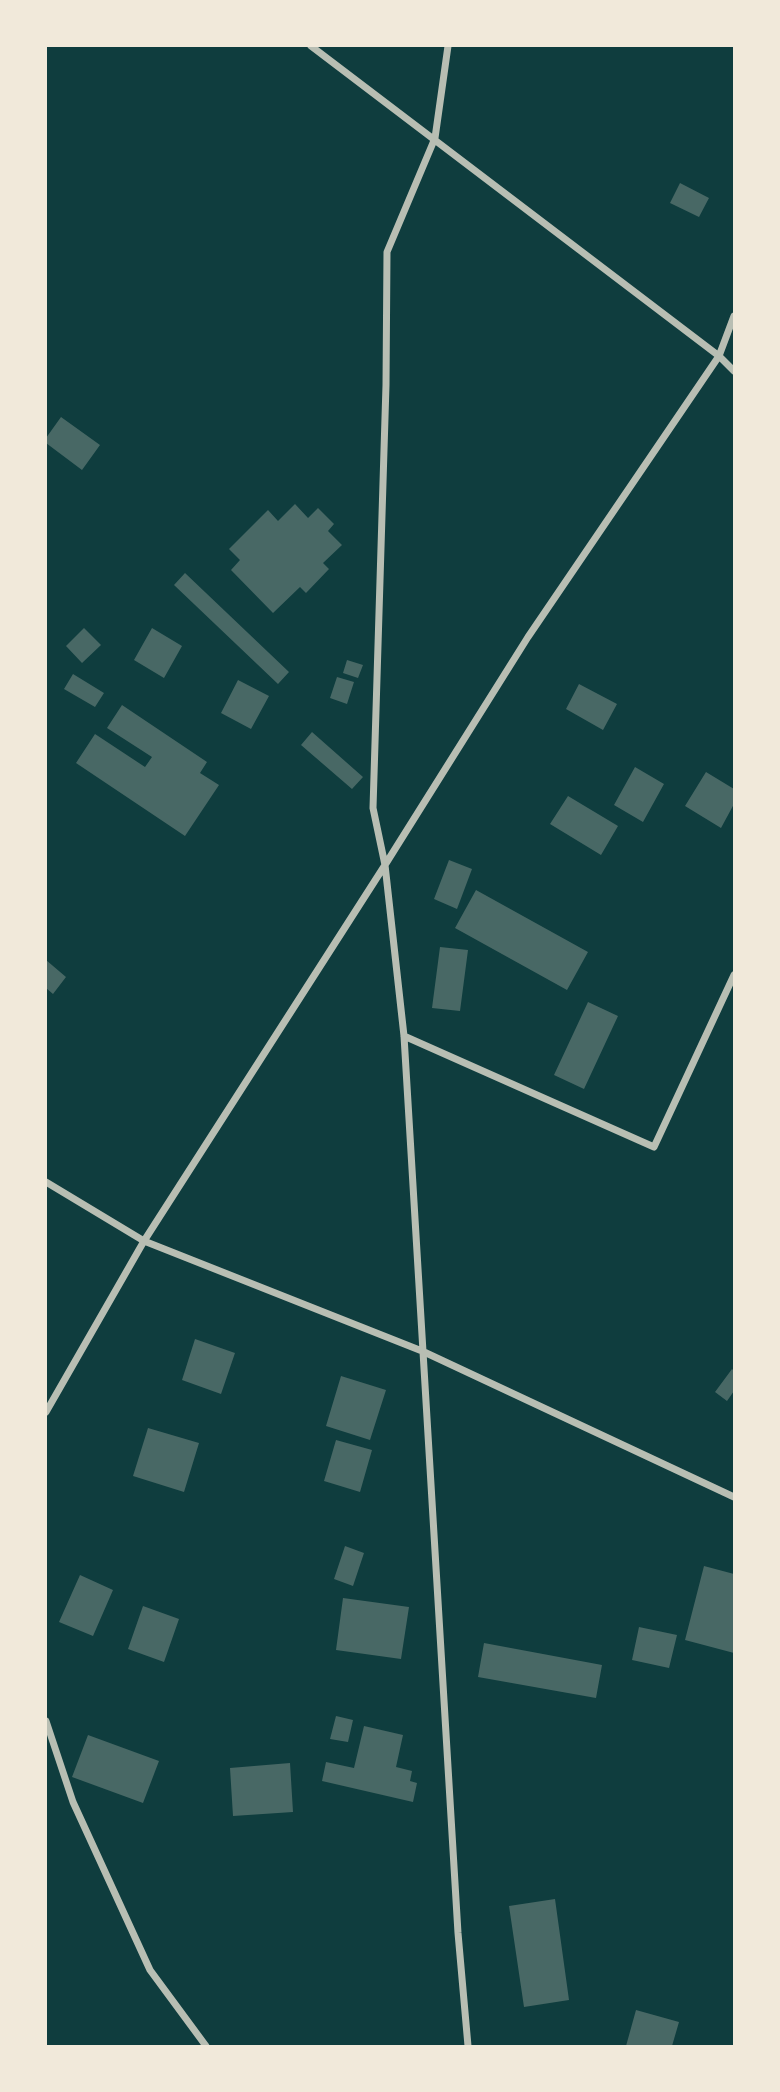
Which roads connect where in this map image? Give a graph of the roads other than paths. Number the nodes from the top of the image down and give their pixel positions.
1 (311, 46) edge
2 (447, 46) edge
3 (435, 138) junction
4 (734, 316) edge
5 (719, 356) junction
6 (734, 371) edge
7 (385, 865) junction
8 (734, 975) edge
9 (404, 1036) junction
10 (46, 1182) edge
11 (144, 1241) junction
12 (422, 1350) junction
13 (46, 1412) edge
14 (734, 1497) edge
15 (46, 1721) edge
16 (206, 2046) edge
17 (468, 2046) edge

1 - 3 street
2 - 3 street
3 - 5 street
3 - 7 street
4 - 5 street
5 - 6 street
5 - 7 street
7 - 9 street
7 - 11 street
8 - 9 street
9 - 12 street
10 - 11 street
11 - 12 street
11 - 13 street
12 - 14 street
12 - 17 street
15 - 16 street

